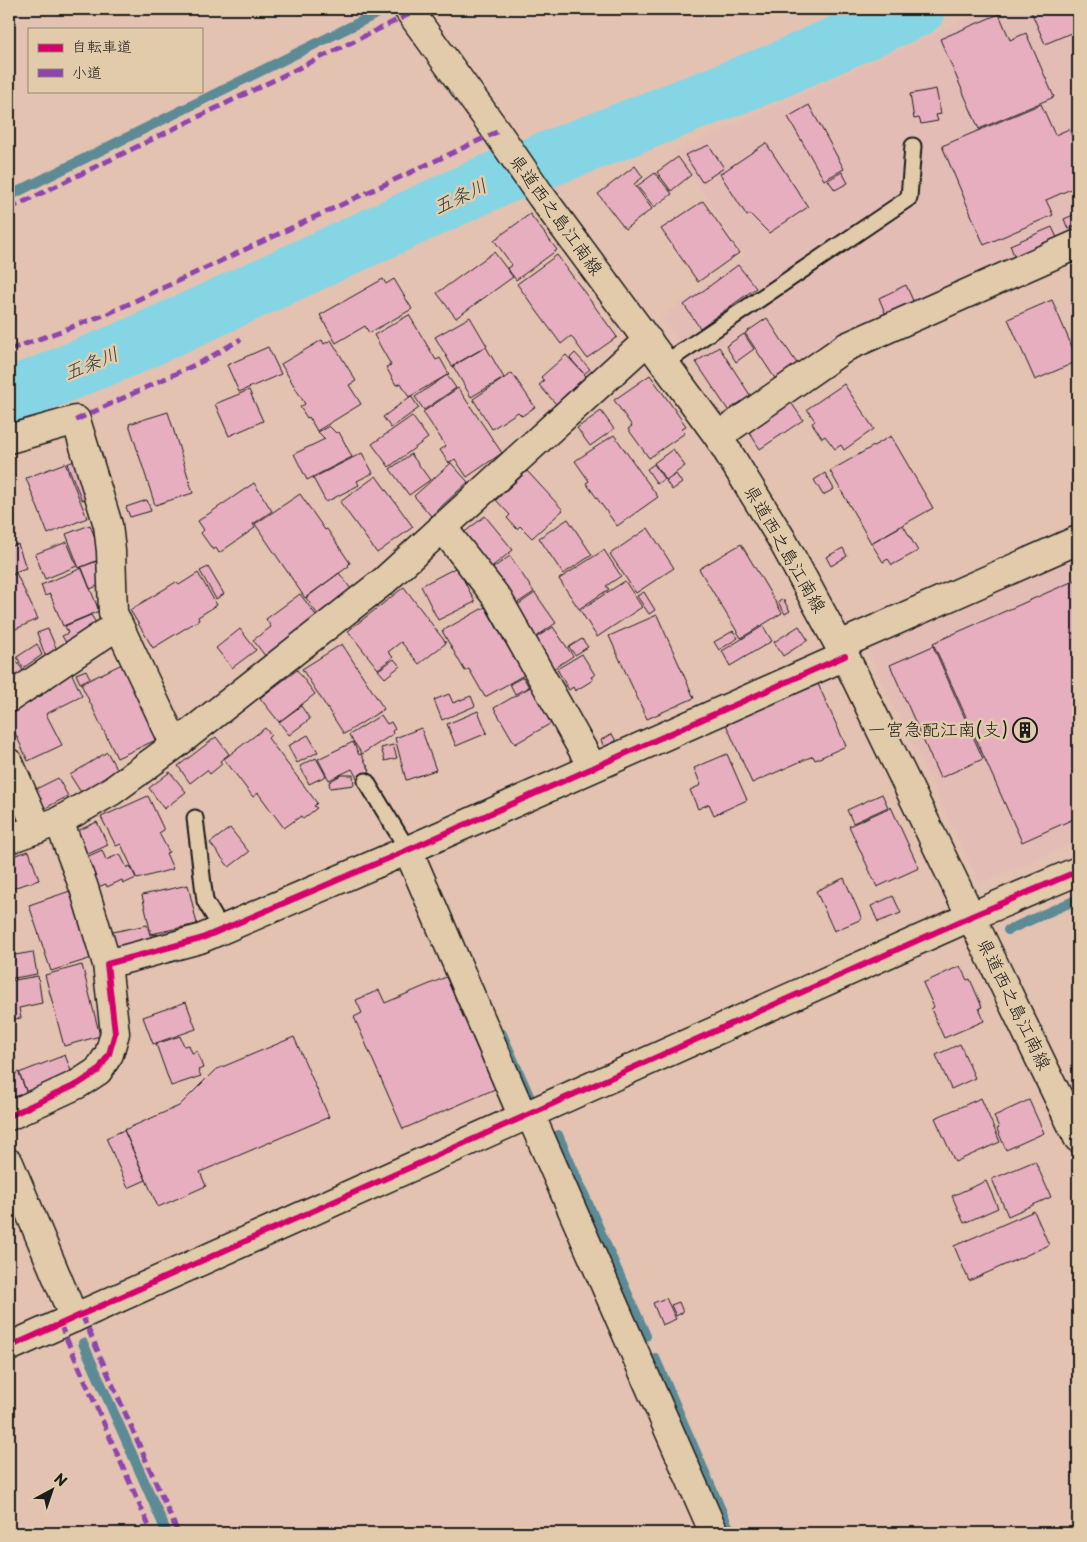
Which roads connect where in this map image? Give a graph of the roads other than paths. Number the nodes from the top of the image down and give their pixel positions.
1 (408, 9) edge
2 (913, 146) dead end
3 (1078, 244) edge
4 (648, 340) junction
5 (665, 363) junction
6 (718, 436) junction
7 (9, 439) edge
8 (442, 527) junction
9 (1078, 540) edge
10 (118, 625) junction
11 (843, 651) junction
12 (9, 698) edge
13 (175, 745) junction
14 (9, 763) edge
15 (593, 768) junction
16 (366, 781) dead end
17 (195, 818) dead end
18 (49, 825) junction
19 (9, 840) edge
20 (408, 850) junction
21 (1078, 871) edge
22 (972, 916) junction
23 (222, 930) junction
24 (107, 964) junction
25 (527, 1115) junction
26 (9, 1116) edge
27 (1078, 1138) edge
28 (9, 1163) edge
29 (74, 1318) junction
30 (9, 1347) edge
31 (714, 1533) edge

1 - 4 street, 県道西之島江南線
2 - 5 lane
3 - 6 street
4 - 5 street, 県道西之島江南線
4 - 8 street
5 - 6 street, 県道西之島江南線
6 - 11 street, 県道西之島江南線
7 - 10 street
8 - 13 street
8 - 15 street
9 - 11 street
10 - 12 street
10 - 13 street
11 - 15 street
11 - 22 street, 県道西之島江南線
13 - 18 street
14 - 18 street
15 - 20 street
16 - 20 lane
17 - 23 lane
18 - 19 street
18 - 24 street
20 - 23 street
20 - 25 street
21 - 22 street
22 - 25 street
22 - 27 street, 県道西之島江南線
23 - 24 street
24 - 26 street
25 - 29 street
25 - 31 street
28 - 29 street
29 - 30 street

